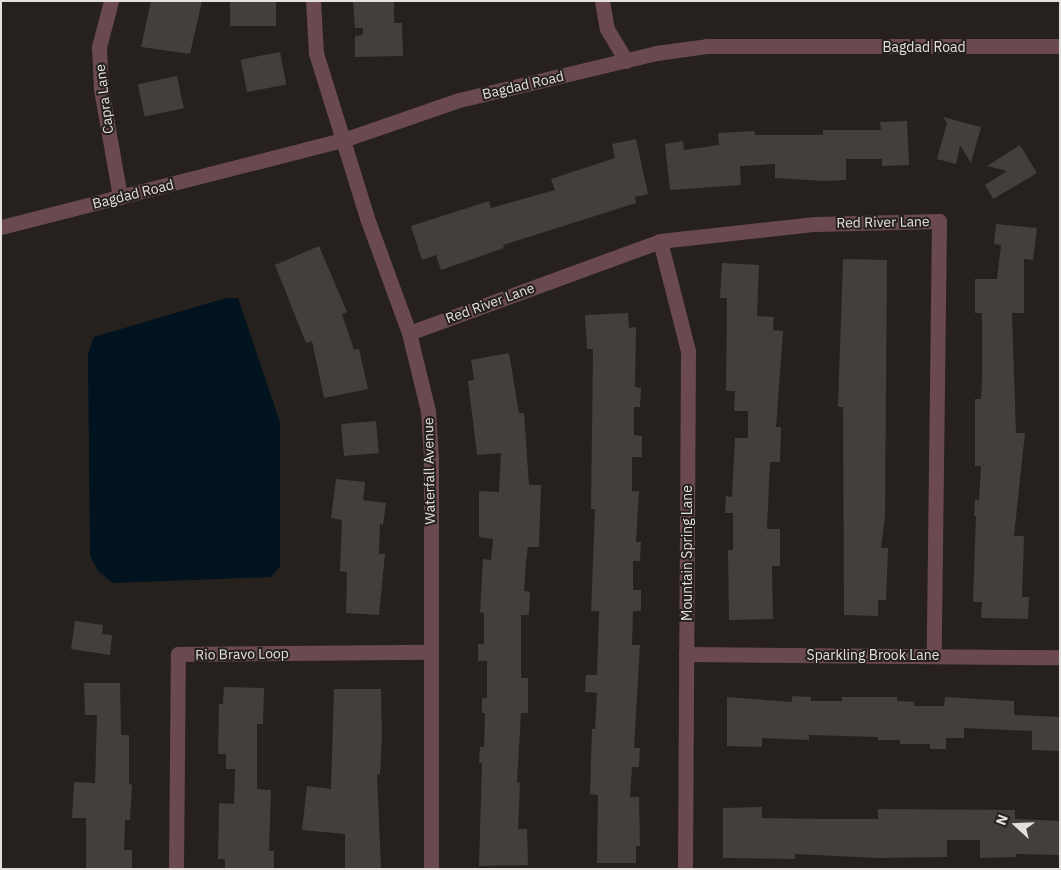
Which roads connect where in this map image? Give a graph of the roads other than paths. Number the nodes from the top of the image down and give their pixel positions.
1 (111, 1) edge
2 (314, 1) edge
3 (602, 1) edge
4 (1060, 46) edge
5 (626, 62) junction
6 (343, 140) junction
7 (120, 197) junction
8 (1, 227) edge
9 (660, 241) junction
10 (409, 332) junction
11 (430, 652) junction
12 (686, 654) junction
13 (934, 655) junction
14 (1060, 657) edge
15 (176, 869) edge
16 (431, 869) edge
17 (686, 869) edge

1 - 7 street, Capra Lane
2 - 6 street, Waterfall Avenue
3 - 5 street
4 - 5 street, Bagdad Road
5 - 6 street, Bagdad Road
6 - 7 street, Bagdad Road
6 - 10 street, Waterfall Avenue
7 - 8 street, Bagdad Road
9 - 10 street, Red River Lane
9 - 12 street, Mountain Spring Lane
9 - 13 street, Red River Lane
10 - 11 street, Waterfall Avenue
11 - 15 street, Rio Bravo Loop
11 - 16 street, Waterfall Avenue
12 - 13 street, Sparkling Brook Lane
12 - 17 street, Mountain Spring Lane
13 - 14 street, Sparkling Brook Lane

